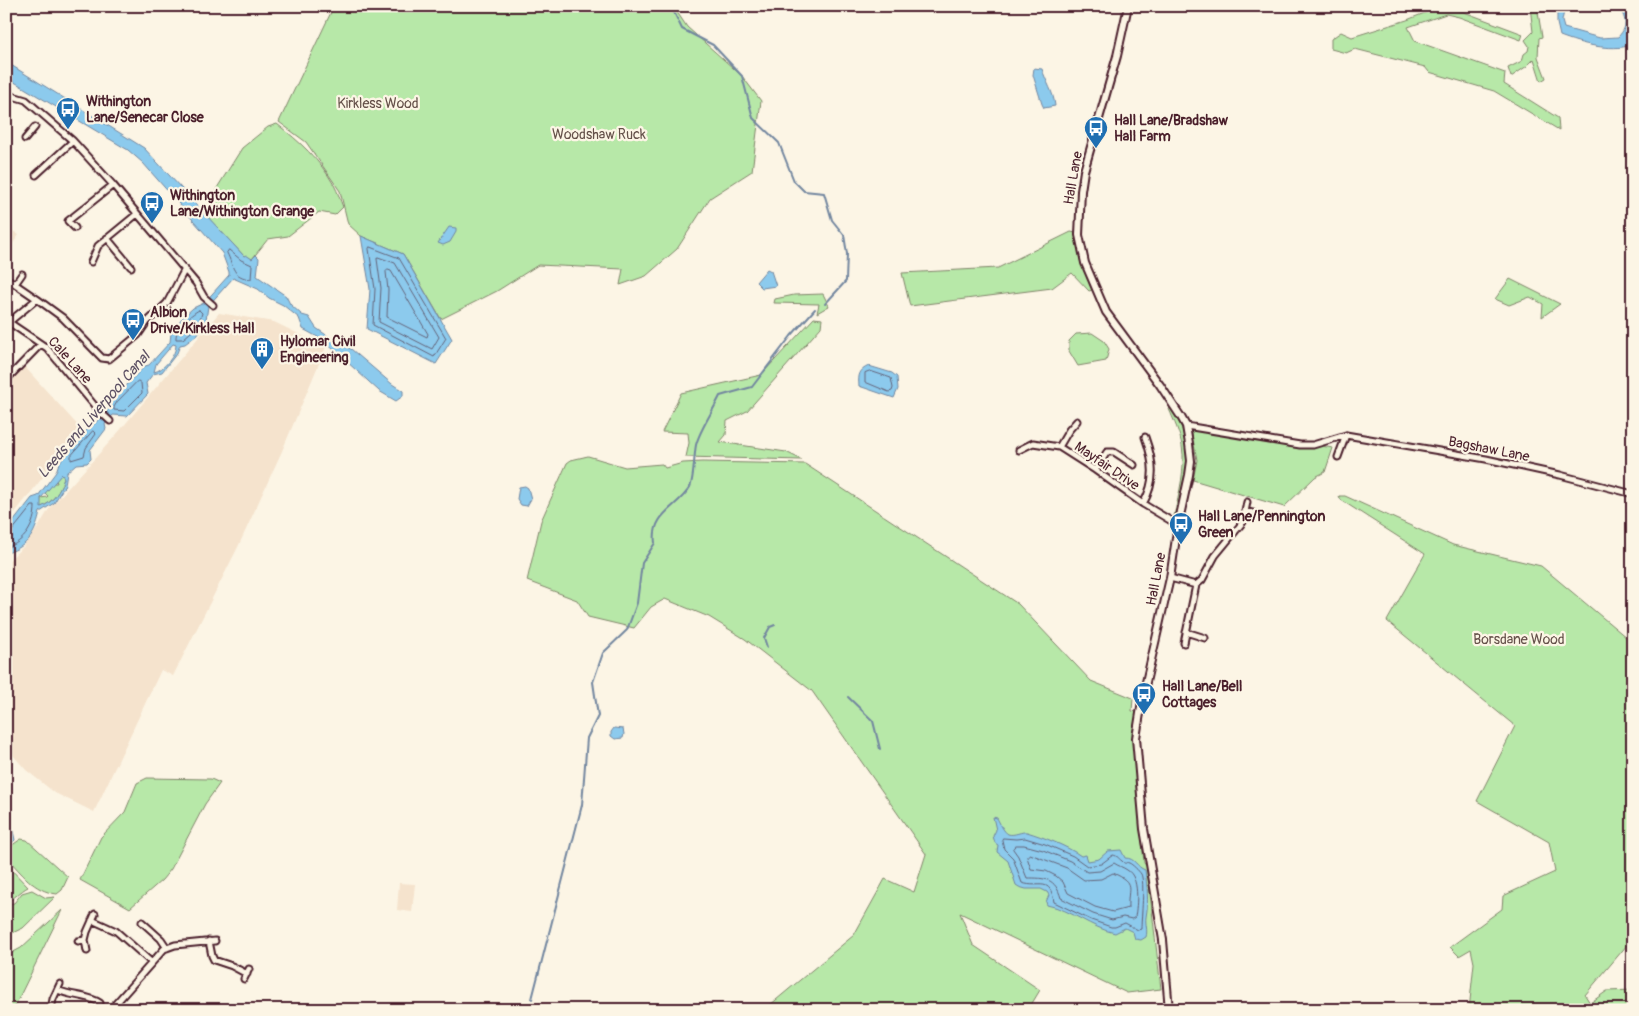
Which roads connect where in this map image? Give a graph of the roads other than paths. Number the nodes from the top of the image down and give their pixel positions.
1 (1128, 6) edge
2 (6, 94) edge
3 (35, 127) dead end
4 (25, 139) dead end
5 (73, 141) junction
6 (36, 176) dead end
7 (113, 185) junction
8 (137, 214) junction
9 (75, 228) dead end
10 (107, 238) junction
11 (90, 262) dead end
12 (131, 267) dead end
13 (184, 270) junction
14 (22, 274) dead end
15 (6, 278) edge
16 (15, 284) junction
17 (37, 298) junction
18 (213, 305) dead end
19 (7, 322) edge
20 (41, 344) junction
21 (6, 380) edge
22 (110, 421) dead end
23 (1077, 421) dead end
24 (1186, 426) junction
25 (1343, 436) junction
26 (1145, 437) dead end
27 (1059, 447) junction
28 (1019, 450) dead end
29 (1338, 457) dead end
30 (1134, 465) dead end
31 (1094, 470) junction
32 (1633, 494) edge
33 (1247, 502) dead end
34 (1143, 504) junction
35 (1245, 511) junction
36 (1253, 513) dead end
37 (1178, 525) junction
38 (1170, 578) junction
39 (1196, 585) junction
40 (1186, 632) junction
41 (1205, 638) dead end
42 (1184, 643) dead end
43 (142, 922) dead end
44 (85, 940) junction
45 (78, 941) dead end
46 (209, 941) junction
47 (215, 941) dead end
48 (166, 948) junction
49 (87, 951) dead end
50 (151, 962) junction
51 (247, 974) dead end
52 (100, 1003) dead end
53 (51, 1010) edge
54 (110, 1010) edge
55 (1169, 1010) edge

1 - 24 street, Hall Lane
2 - 5 street
3 - 4 street
5 - 6 street
5 - 7 street
7 - 8 street
7 - 9 street
8 - 10 street
8 - 13 street
10 - 11 street
10 - 12 street
13 - 17 street
13 - 18 street
14 - 16 street
15 - 16 street
16 - 17 street
17 - 19 street
19 - 20 street, Cale Lane
20 - 21 street
20 - 22 street, Cale Lane
23 - 27 street
24 - 25 street
24 - 37 street, Hall Lane
25 - 29 street
25 - 32 street, Bagshaw Lane
26 - 34 street
27 - 28 street, Mayfair Drive
27 - 31 street, Mayfair Drive
30 - 31 street
31 - 34 street, Mayfair Drive
33 - 35 street
34 - 37 street, Mayfair Drive
35 - 36 street
35 - 39 street
37 - 38 street, Hall Lane
38 - 39 street
38 - 55 street, Hall Lane
39 - 40 street
40 - 41 street
40 - 42 street
43 - 48 street
44 - 45 street
44 - 49 street
44 - 50 street
46 - 47 street
46 - 48 street
46 - 51 street
48 - 50 street
50 - 54 street
52 - 53 street

